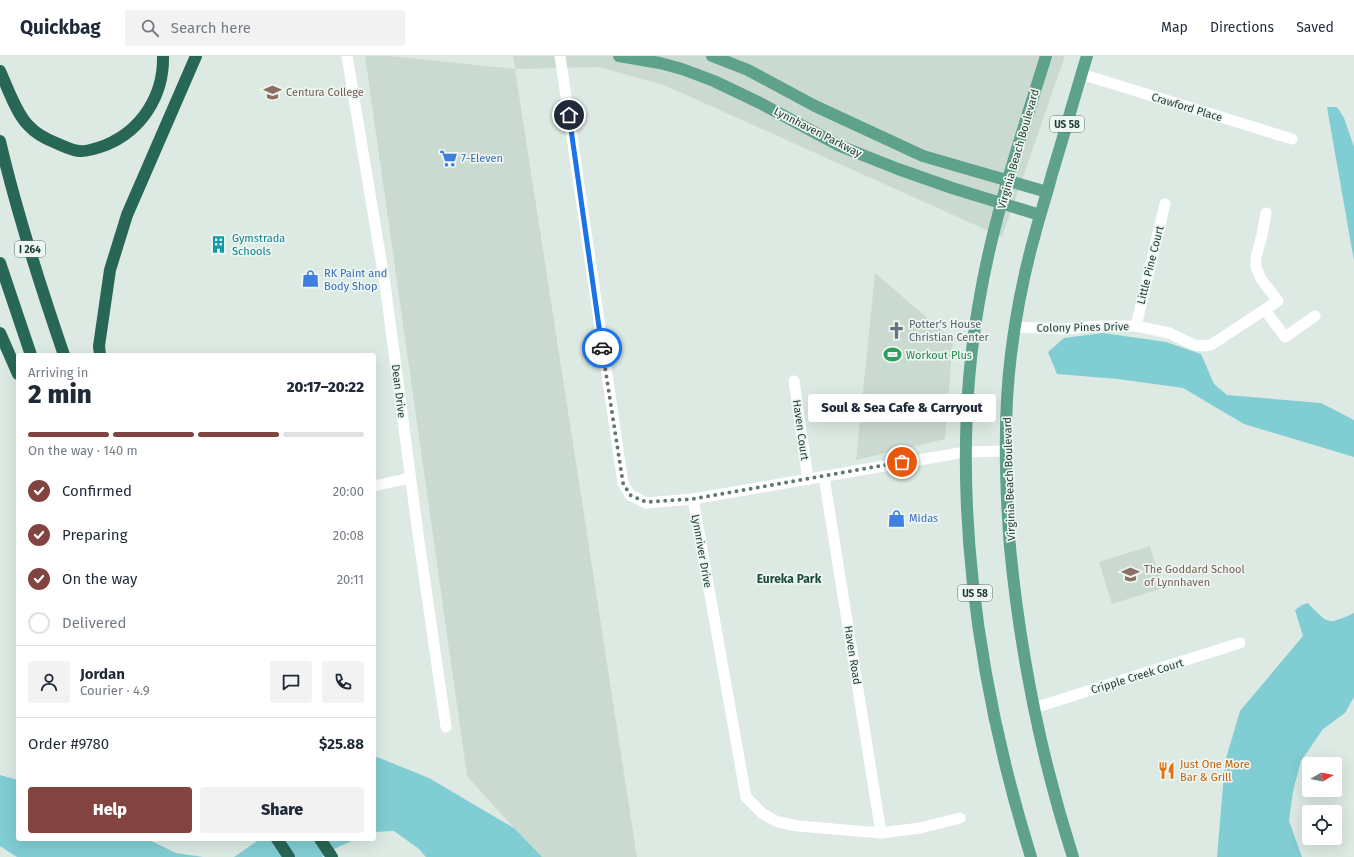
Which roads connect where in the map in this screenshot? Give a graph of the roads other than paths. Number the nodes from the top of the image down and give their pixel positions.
1 (164, 56) edge
2 (196, 56) edge
3 (347, 56) edge
4 (560, 56) edge
5 (619, 56) edge
6 (712, 56) edge
7 (1046, 56) edge
8 (1087, 56) edge
9 (0, 71) edge
10 (1082, 74) junction
11 (1292, 139) dead end
12 (0, 141) edge
13 (1008, 181) junction
14 (1047, 192) junction
15 (1002, 204) junction
16 (1165, 204) dead end
17 (1266, 213) dead end
18 (1040, 215) junction
19 (0, 263) edge
20 (1265, 310) junction
21 (1315, 316) dead end
22 (1136, 326) junction
23 (1015, 327) junction
24 (0, 332) edge
25 (30, 353) edge
26 (63, 353) edge
27 (100, 353) edge
28 (16, 369) edge
29 (794, 381) dead end
30 (965, 452) junction
31 (1006, 452) junction
32 (824, 477) junction
33 (410, 478) junction
34 (808, 480) junction
35 (376, 486) edge
36 (693, 499) junction
37 (1240, 643) dead end
38 (1034, 708) junction
39 (446, 727) dead end
40 (960, 818) dead end
41 (881, 833) junction
42 (278, 841) edge
43 (321, 841) edge
44 (289, 857) edge
45 (332, 857) edge
46 (1031, 857) edge
47 (1073, 857) edge

1 - 9 highway
2 - 27 highway
3 - 33 street, Dean Drive
4 - 36 street, Lynnriver Drive
5 - 15 main road, Lynnhaven Parkway
6 - 13 main road, Lynnhaven Parkway
7 - 13 main road, Virginia Beach Boulevard / US 58
8 - 10 main road, Virginia Beach Boulevard / US 58
10 - 11 street, Crawford Place
10 - 14 main road, Virginia Beach Boulevard / US 58
12 - 26 highway, I 264
13 - 14 main road, Lynnhaven Parkway
13 - 15 main road, Virginia Beach Boulevard / US 58
14 - 18 main road, Virginia Beach Boulevard / US 58
15 - 18 main road, Lynnhaven Parkway
15 - 30 main road, Virginia Beach Boulevard / US 58
16 - 22 street, Little Pine Court
17 - 20 street, Colony Pines Drive
18 - 23 main road, Virginia Beach Boulevard / US 58
19 - 25 highway, I 264
20 - 21 street
20 - 22 street, Colony Pines Drive
22 - 23 street, Colony Pines Drive
23 - 31 main road, Virginia Beach Boulevard / US 58
24 - 28 highway
29 - 34 street, Haven Court
30 - 31 street
30 - 32 street
30 - 46 main road, Virginia Beach Boulevard / US 58
31 - 38 main road, Virginia Beach Boulevard / US 58
32 - 34 street
32 - 41 street, Haven Road
33 - 35 street
33 - 39 street, Dean Drive
34 - 36 street
36 - 41 street, Lynnriver Drive
37 - 38 street, Cripple Creek Court
38 - 47 main road, Virginia Beach Boulevard / US 58
40 - 41 street, Lynnriver Drive
42 - 44 highway
43 - 45 highway

